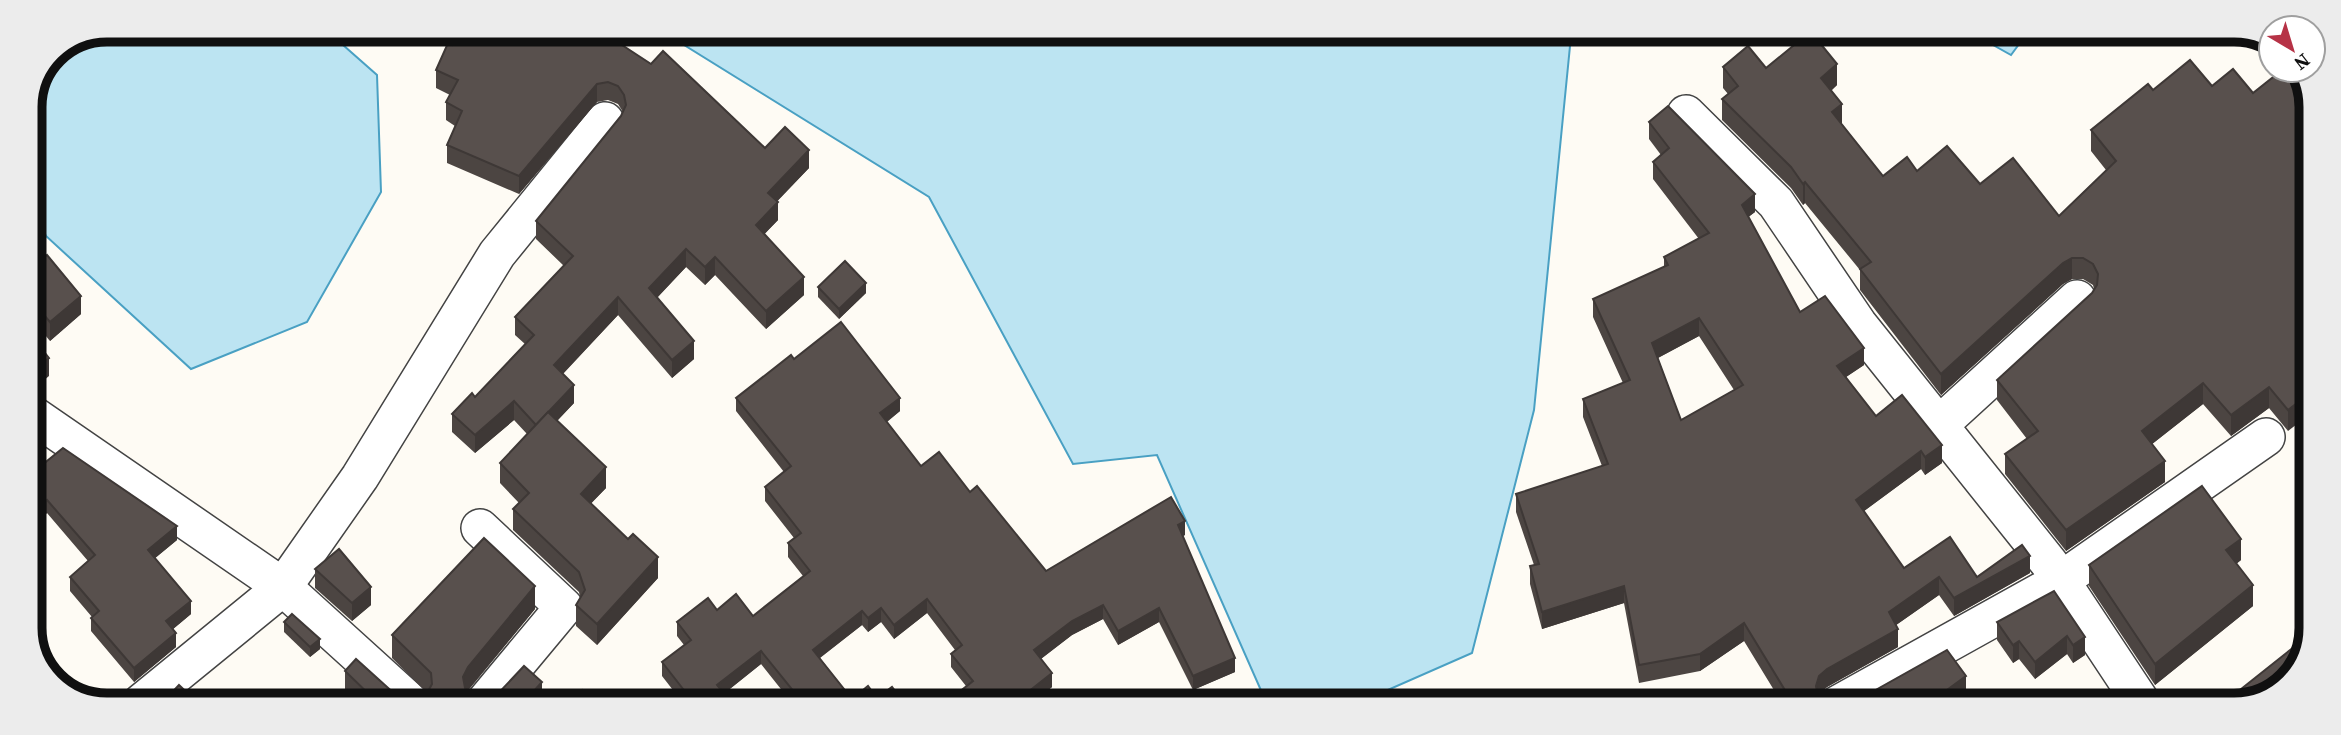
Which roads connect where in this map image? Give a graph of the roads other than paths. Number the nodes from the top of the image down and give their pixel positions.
1 (1686, 114) dead end
2 (606, 121) dead end
3 (2077, 299) dead end
4 (42, 421) edge
5 (1938, 425) junction
6 (2266, 437) dead end
7 (480, 528) dead end
8 (2060, 580) junction
9 (283, 587) junction
10 (153, 693) edge
11 (400, 693) edge
12 (492, 693) edge
13 (1858, 693) edge
14 (2135, 693) edge

1 - 5 street
2 - 9 street
3 - 5 street
4 - 9 street
5 - 8 street
6 - 8 street
7 - 12 street
8 - 13 street
8 - 14 street
9 - 10 street
9 - 11 street

